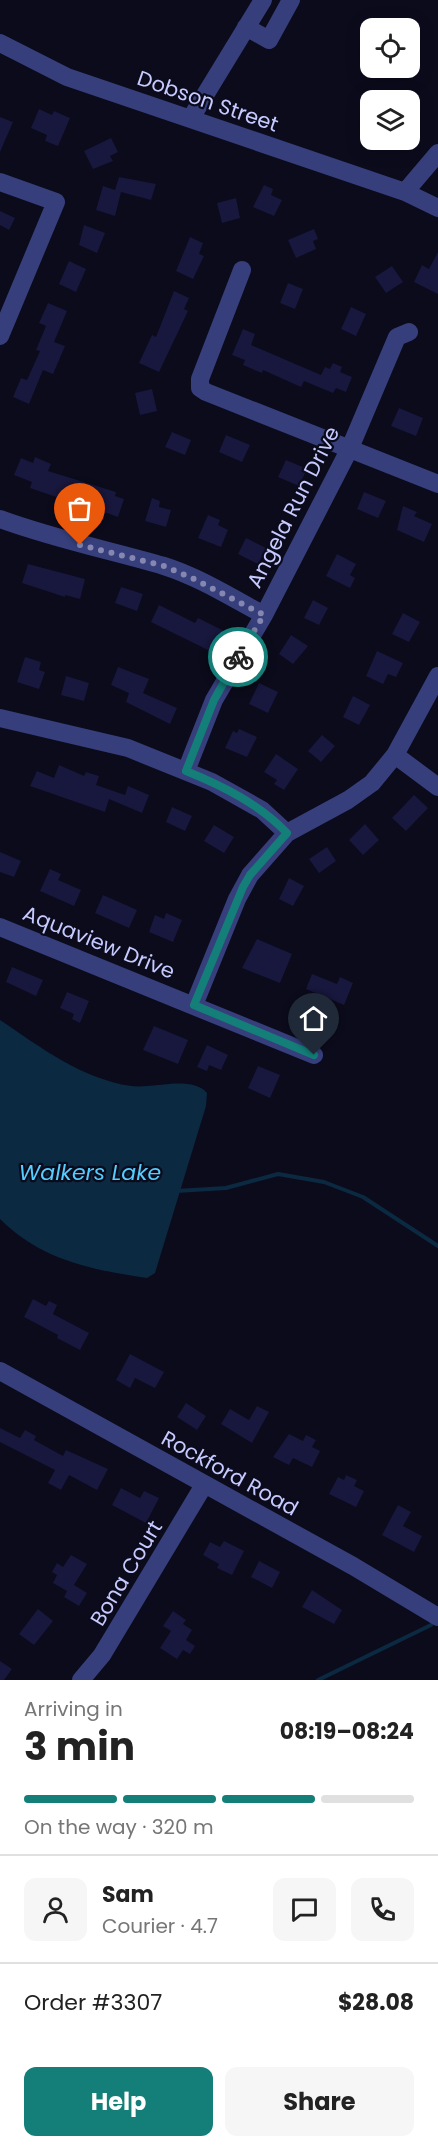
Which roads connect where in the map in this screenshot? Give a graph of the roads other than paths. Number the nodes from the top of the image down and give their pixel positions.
1 (263, 0) edge
2 (291, 0) edge
3 (246, 27) junction
4 (0, 43) edge
5 (191, 118) junction
6 (438, 153) edge
7 (0, 182) edge
8 (405, 192) junction
9 (438, 208) edge
10 (242, 270) dead end
11 (409, 332) dead end
12 (0, 336) edge
13 (350, 448) junction
14 (438, 484) edge
15 (0, 519) edge
16 (264, 615) junction
17 (438, 676) edge
18 (0, 717) edge
19 (395, 755) junction
20 (186, 771) junction
21 (438, 787) edge
22 (287, 833) junction
23 (0, 927) edge
24 (194, 1005) junction
25 (314, 1055) dead end
26 (0, 1371) edge
27 (204, 1485) junction
28 (438, 1617) edge
29 (81, 1680) edge

1 - 3 street
2 - 3 street
3 - 5 street
4 - 5 street, Dobson Street
5 - 8 street, Dobson Street
6 - 8 street
7 - 12 street
8 - 9 street, Dobson Street
10 - 13 street
11 - 13 street, Angela Run Drive
13 - 14 street
13 - 16 street, Angela Run Drive
15 - 16 street
16 - 20 street, Angela Run Drive
17 - 19 street
18 - 20 street
19 - 21 street
19 - 22 street
20 - 22 street
22 - 24 street
23 - 24 street, Aquaview Drive
24 - 25 street, Aquaview Drive
26 - 27 street, Rockford Road
27 - 28 street, Rockford Road
27 - 29 street, Bona Court

